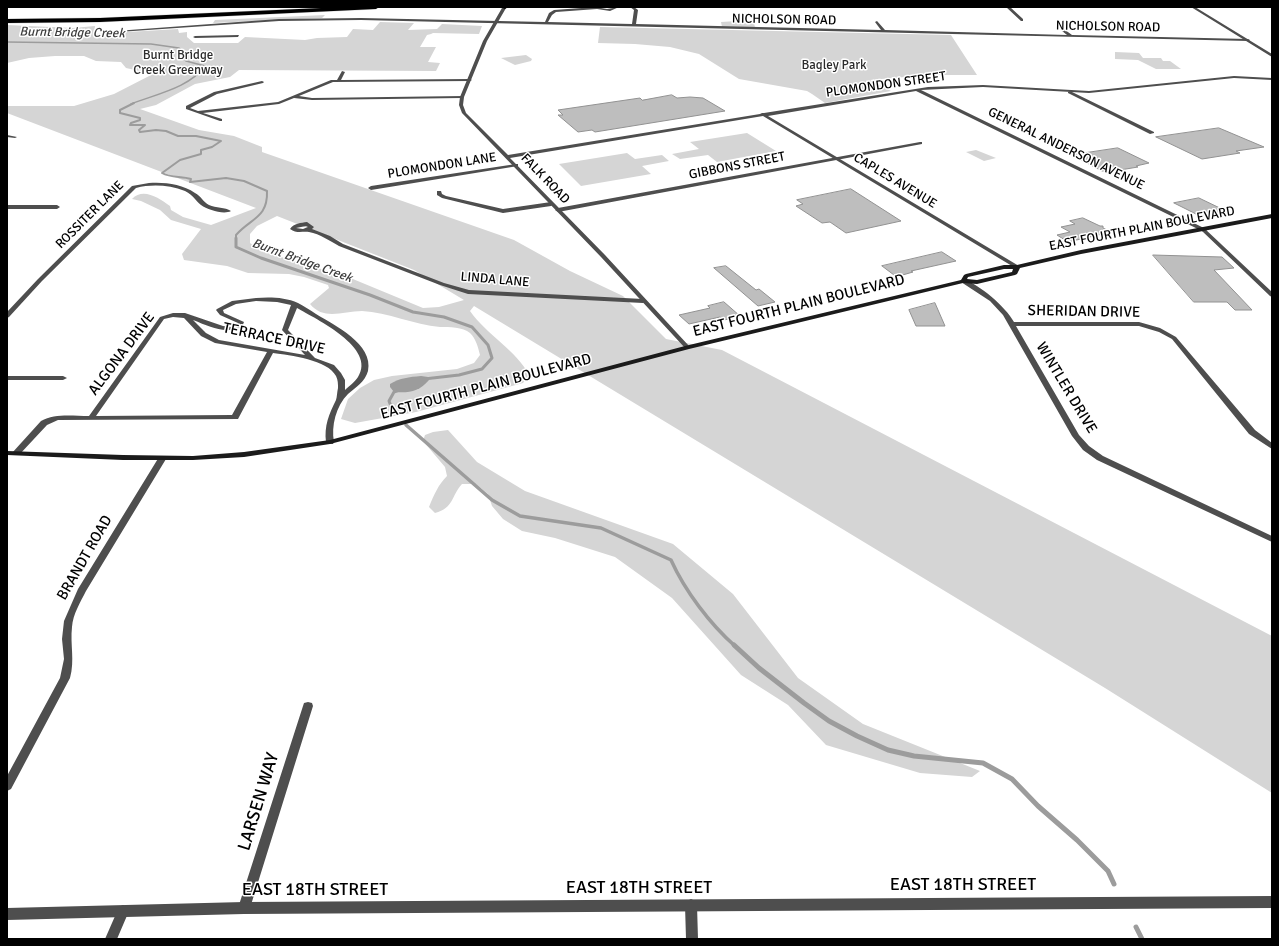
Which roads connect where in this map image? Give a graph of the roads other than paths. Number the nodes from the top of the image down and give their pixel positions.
1 (318, 7) edge
2 (376, 7) edge
3 (504, 7) edge
4 (597, 7) edge
5 (617, 7) edge
6 (632, 7) edge
7 (851, 7) edge
8 (963, 7) edge
9 (1008, 7) edge
10 (1193, 7) edge
11 (7, 18) edge
12 (1022, 20) dead end
13 (877, 22) dead end
14 (495, 23) junction
15 (222, 24) junction
16 (546, 24) junction
17 (1057, 25) dead end
18 (634, 26) junction
19 (104, 32) dead end
20 (219, 32) junction
21 (884, 32) junction
22 (238, 36) dead end
23 (1071, 36) junction
24 (195, 37) dead end
25 (1248, 40) junction
26 (1272, 56) edge
27 (343, 72) dead end
28 (1272, 79) edge
29 (470, 80) junction
30 (338, 81) junction
31 (262, 82) dead end
32 (917, 90) junction
33 (1070, 92) junction
34 (295, 97) junction
35 (462, 97) junction
36 (198, 112) junction
37 (762, 114) junction
38 (220, 120) dead end
39 (1152, 133) dead end
40 (7, 136) edge
41 (15, 137) dead end
42 (920, 143) dead end
43 (506, 156) junction
44 (836, 158) junction
45 (516, 165) junction
46 (372, 188) dead end
47 (439, 192) dead end
48 (551, 204) junction
49 (57, 206) dead end
50 (7, 207) edge
51 (558, 210) junction
52 (228, 211) dead end
53 (1272, 216) edge
54 (308, 230) dead end
55 (1204, 230) junction
56 (1017, 267) junction
57 (963, 281) junction
58 (1272, 296) edge
59 (644, 301) junction
60 (295, 307) junction
61 (185, 315) junction
62 (7, 316) edge
63 (1012, 324) junction
64 (687, 347) junction
65 (271, 351) junction
66 (312, 358) junction
67 (7, 378) edge
68 (63, 378) dead end
69 (340, 398) junction
70 (92, 417) junction
71 (330, 442) junction
72 (1272, 447) edge
73 (7, 453) edge
74 (16, 453) junction
75 (162, 459) junction
76 (1272, 538) edge
77 (308, 706) dead end
78 (7, 786) edge
79 (1272, 902) edge
80 (691, 905) junction
81 (244, 908) junction
82 (123, 911) junction
83 (7, 914) edge
84 (111, 939) edge
85 (692, 939) edge

1 - 11 highway
2 - 11 highway
3 - 14 street
4 - 5 street
4 - 16 street
6 - 18 street
7 - 8 street
9 - 12 street
10 - 25 street
13 - 21 street
14 - 15 street, NICHOLSON ROAD
14 - 16 street, NICHOLSON ROAD
14 - 29 street
15 - 19 street, NICHOLSON ROAD
15 - 20 street
16 - 18 street, NICHOLSON ROAD
17 - 23 street
18 - 21 street, NICHOLSON ROAD
20 - 22 street
20 - 24 street
21 - 23 street, NICHOLSON ROAD
23 - 25 street, NICHOLSON ROAD
25 - 26 street
27 - 30 street
28 - 33 street, PLOMONDON STREET
29 - 30 street
29 - 35 street
30 - 34 street
31 - 36 street
32 - 33 street, PLOMONDON STREET
32 - 37 street, PLOMONDON STREET
32 - 55 street, GENERAL ANDERSON AVENUE
33 - 39 street
34 - 35 street
34 - 36 street
35 - 43 street, FALK ROAD
36 - 38 street
37 - 43 street, PLOMONDON STREET
37 - 44 street, CAPLES AVENUE
40 - 41 street
42 - 44 street, GIBBONS STREET
43 - 45 street, FALK ROAD
44 - 51 street, GIBBONS STREET
44 - 56 street, CAPLES AVENUE
45 - 46 street, PLOMONDON LANE
45 - 48 street, FALK ROAD
47 - 48 street
48 - 51 street, FALK ROAD
49 - 50 street
51 - 59 street, FALK ROAD
52 - 62 street, ROSSITER LANE
53 - 55 main road, EAST FOURTH PLAIN BOULEVARD
54 - 59 street, LINDA LANE
55 - 56 main road, EAST FOURTH PLAIN BOULEVARD
55 - 58 street, GENERAL ANDERSON AVENUE
56 - 57 main road, EAST FOURTH PLAIN BOULEVARD
57 - 63 street, WINTLER DRIVE
57 - 64 main road, EAST FOURTH PLAIN BOULEVARD
59 - 64 street, FALK ROAD
60 - 61 street, ALGONA DRIVE
60 - 66 street
60 - 69 street, ALGONA DRIVE
61 - 65 street, TERRACE DRIVE
61 - 70 street, ALGONA DRIVE
63 - 72 street, SHERIDAN DRIVE
63 - 76 street, WINTLER DRIVE
64 - 71 main road, EAST FOURTH PLAIN BOULEVARD
65 - 66 street, TERRACE DRIVE
65 - 70 street
66 - 69 street, TERRACE DRIVE
67 - 68 street
69 - 71 street, ALGONA DRIVE
70 - 74 street
71 - 75 main road, EAST FOURTH PLAIN BOULEVARD
73 - 74 main road, EAST FOURTH PLAIN BOULEVARD
74 - 75 main road, EAST FOURTH PLAIN BOULEVARD
75 - 78 street, BRANDT ROAD
77 - 81 street, LARSEN WAY
79 - 80 street, EAST 18TH STREET
80 - 81 street, EAST 18TH STREET
80 - 85 street
81 - 82 street, EAST 18TH STREET
82 - 83 street, EAST 18TH STREET
82 - 84 street

